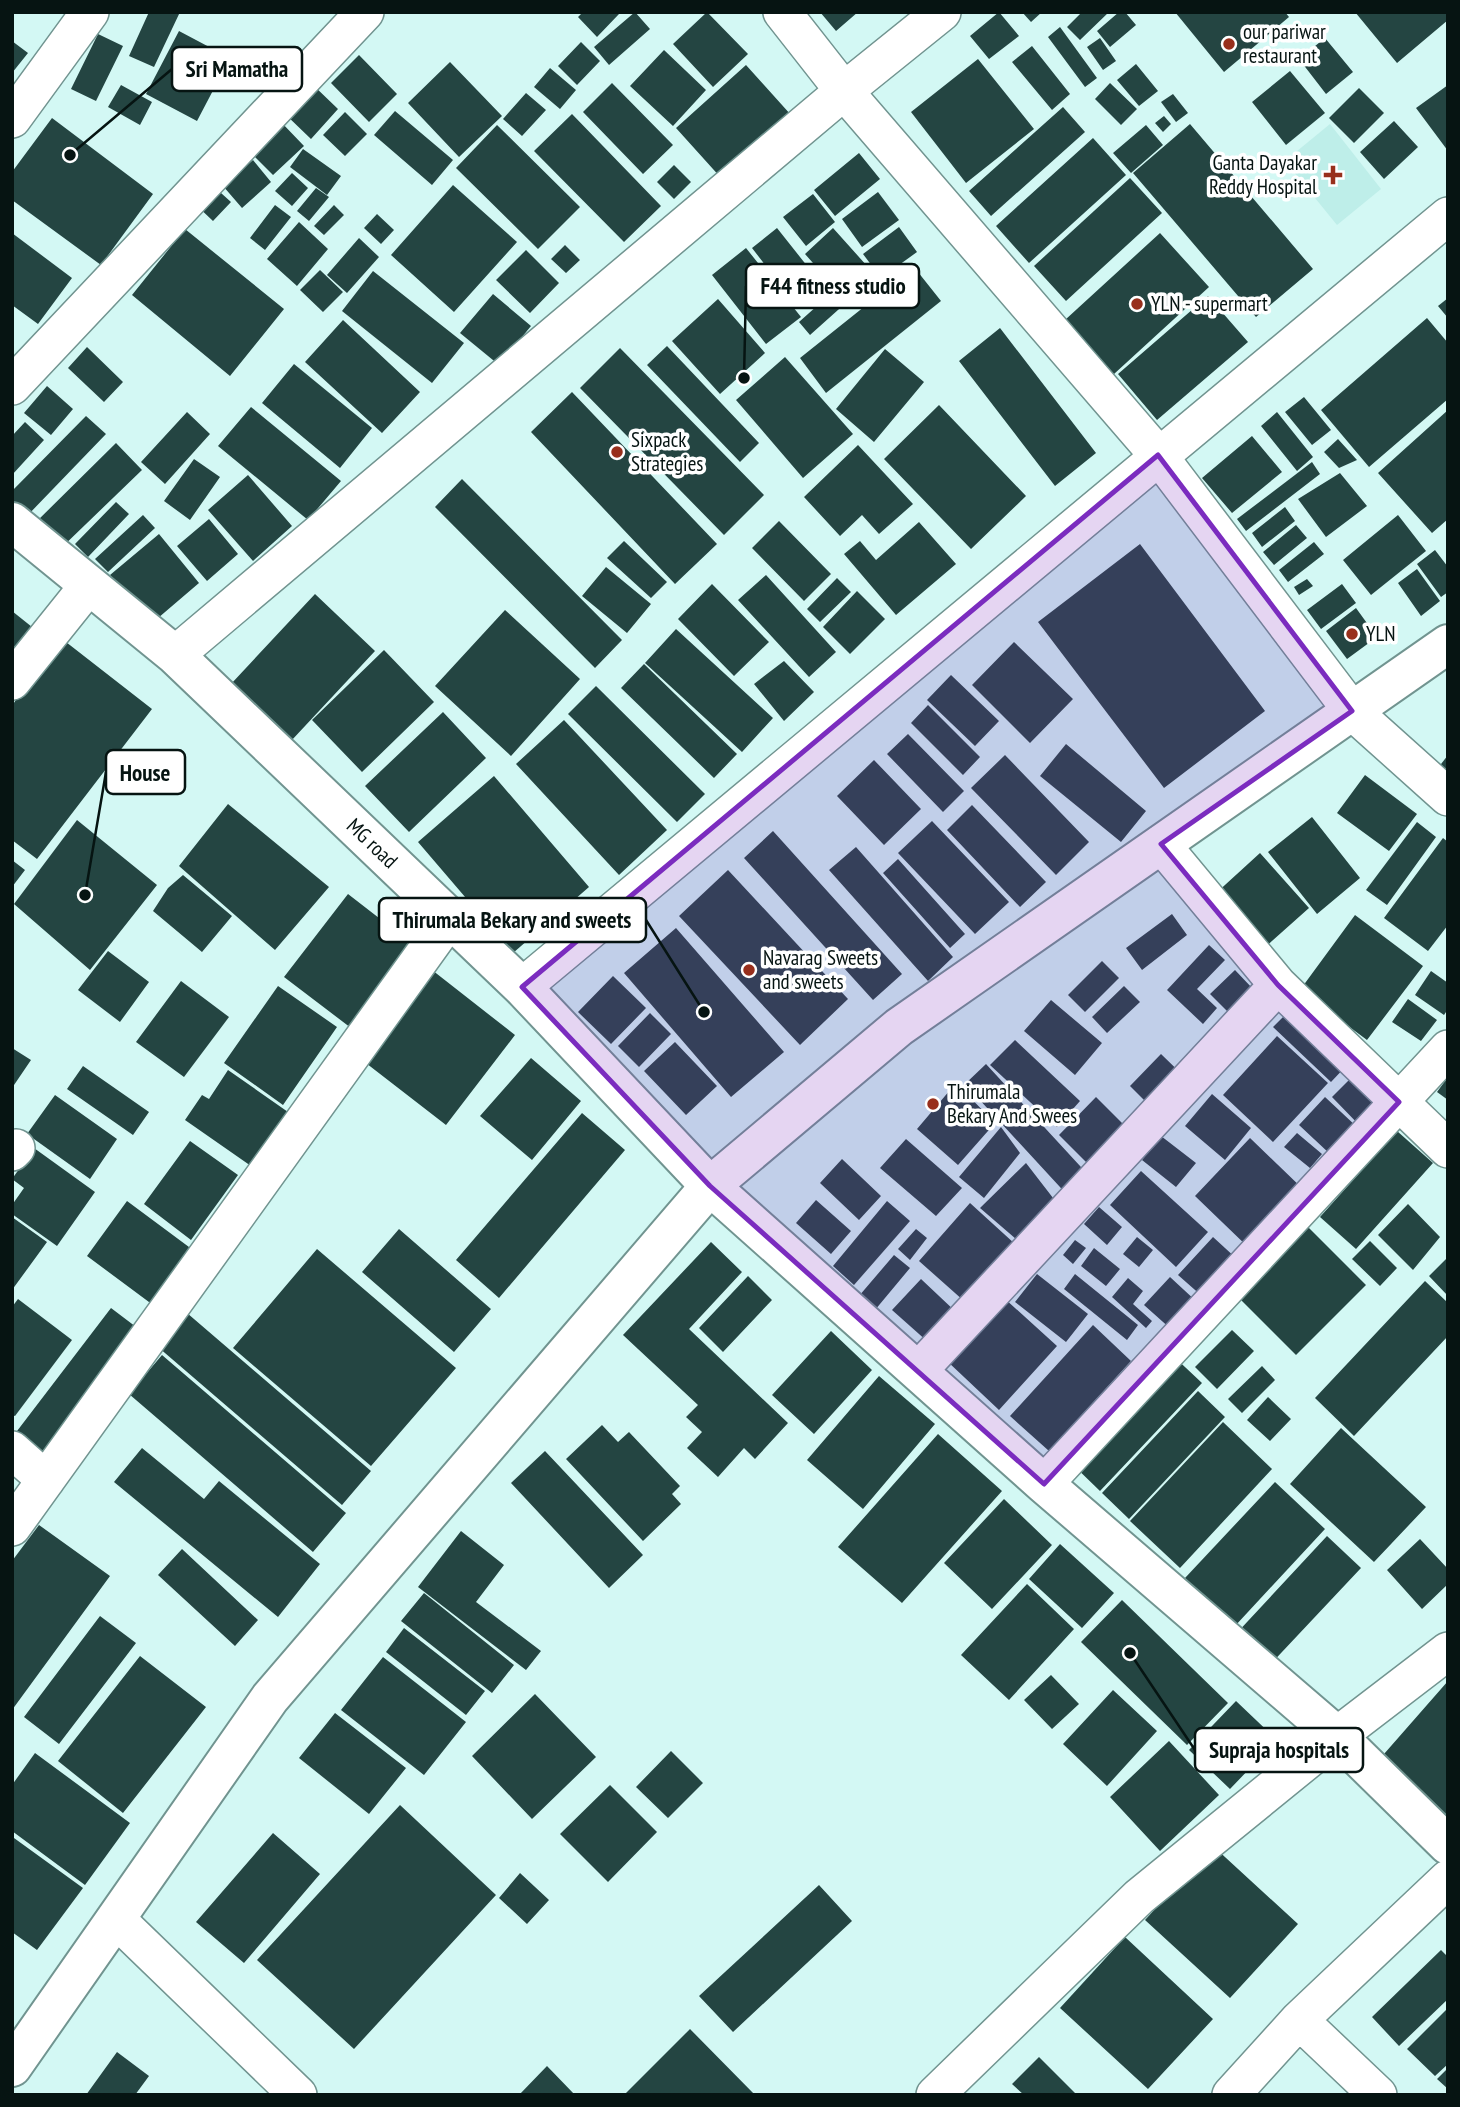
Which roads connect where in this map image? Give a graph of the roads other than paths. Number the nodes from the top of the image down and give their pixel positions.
1 (90, 12) edge
2 (782, 12) edge
3 (942, 12) edge
4 (362, 13) edge
5 (844, 91) junction
6 (12, 119) edge
7 (1448, 216) edge
8 (12, 386) edge
9 (1158, 455) junction
10 (12, 522) edge
11 (89, 585) junction
12 (1448, 644) edge
13 (176, 655) junction
14 (12, 681) edge
15 (1352, 711) junction
16 (1448, 797) edge
17 (1161, 845) junction
18 (450, 918) junction
19 (1278, 985) junction
20 (522, 987) junction
21 (1448, 1049) edge
22 (1399, 1102) junction
23 (1448, 1149) edge
24 (710, 1186) junction
25 (918, 1371) junction
26 (12, 1450) edge
27 (46, 1480) junction
28 (1044, 1484) junction
29 (12, 1527) edge
30 (1448, 1651) edge
31 (1337, 1736) junction
32 (1448, 1845) edge
33 (1448, 1880) edge
34 (116, 1919) junction
35 (1299, 2020) junction
36 (12, 2067) edge
37 (298, 2095) edge
38 (935, 2095) edge
39 (1231, 2095) edge
40 (1378, 2095) edge

1 - 6 street
2 - 5 street
3 - 5 street
4 - 8 street
5 - 9 street
5 - 13 street
7 - 9 street
9 - 15 street
9 - 20 street
10 - 11 street, MG road
11 - 13 street, MG road
11 - 14 street
12 - 15 street
13 - 18 street, MG road
15 - 16 street
15 - 17 street
17 - 19 street
17 - 24 street
18 - 20 street, MG road
18 - 27 street
19 - 22 street
19 - 25 street
20 - 24 street, MG road
21 - 22 street
22 - 23 street
22 - 28 street
24 - 25 street, MG road
24 - 34 street
25 - 28 street, MG road
26 - 27 street
27 - 29 street
28 - 31 street, MG road
30 - 31 street
31 - 32 street, MG road
31 - 38 street
33 - 35 street
34 - 36 street
34 - 37 street
35 - 39 street
35 - 40 street

